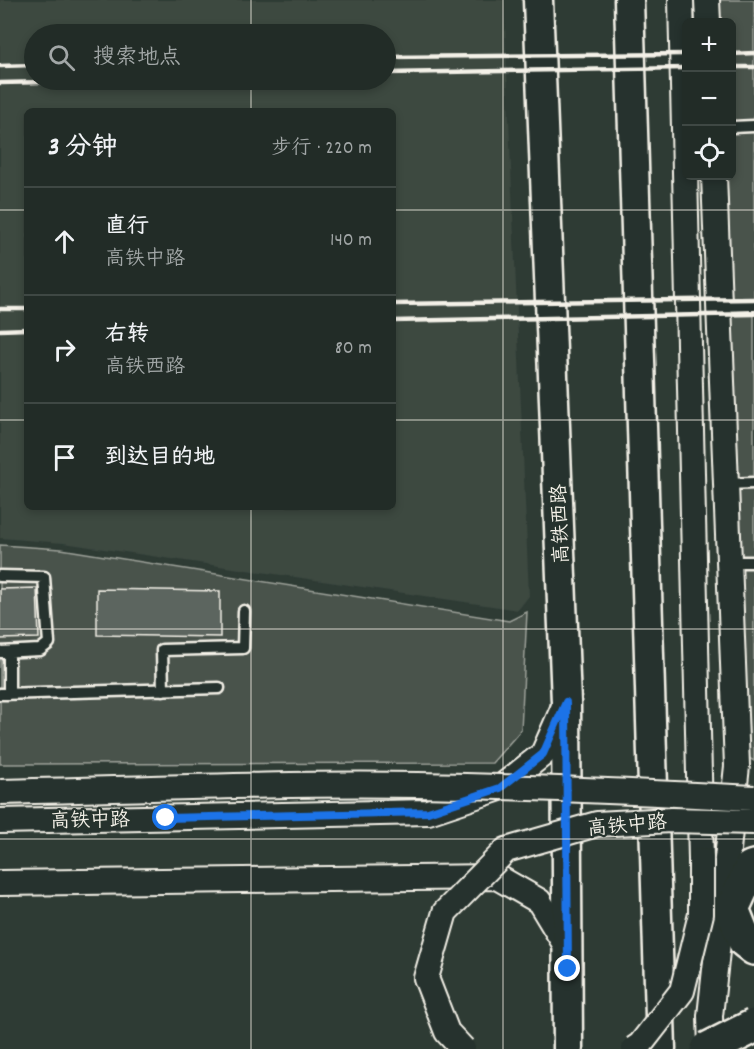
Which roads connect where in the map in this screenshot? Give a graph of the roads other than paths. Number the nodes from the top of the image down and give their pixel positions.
1 (537, 0) edge
2 (628, 0) edge
3 (681, 0) edge
4 (707, 0) edge
5 (708, 18) edge
6 (754, 126) edge
7 (736, 127) edge
8 (714, 180) edge
9 (754, 305) edge
10 (719, 306) junction
11 (754, 483) edge
12 (726, 484) junction
13 (729, 562) junction
14 (754, 562) edge
15 (0, 576) edge
16 (244, 611) dead end
17 (5, 652) edge
18 (219, 688) dead end
19 (163, 690) junction
20 (5, 694) edge
21 (566, 702) junction
22 (0, 792) edge
23 (754, 798) edge
24 (0, 821) edge
25 (754, 822) edge
26 (754, 867) edge
27 (0, 883) edge
28 (754, 948) edge
29 (568, 949) junction
30 (754, 1026) edge
31 (463, 1049) edge
32 (568, 1049) edge
33 (634, 1049) edge
34 (661, 1049) edge
35 (710, 1049) edge

1 - 21 main road, 高铁西路
2 - 34 main road
3 - 33 street, bridge
4 - 5 street
6 - 7 lane
8 - 10 street
9 - 10 lane
10 - 12 street
11 - 12 lane
12 - 13 street
13 - 14 lane
13 - 35 street
15 - 17 lane
16 - 19 lane
17 - 20 lane
18 - 19 lane
19 - 20 lane
21 - 24 street, 高铁中路
21 - 29 main road, 高铁西路
22 - 23 street, 高铁中路, bridge
25 - 31 street, 高铁中路, bridge
26 - 28 highway
27 - 29 street
29 - 32 main road, 高铁西路
30 - 35 highway, bridge

